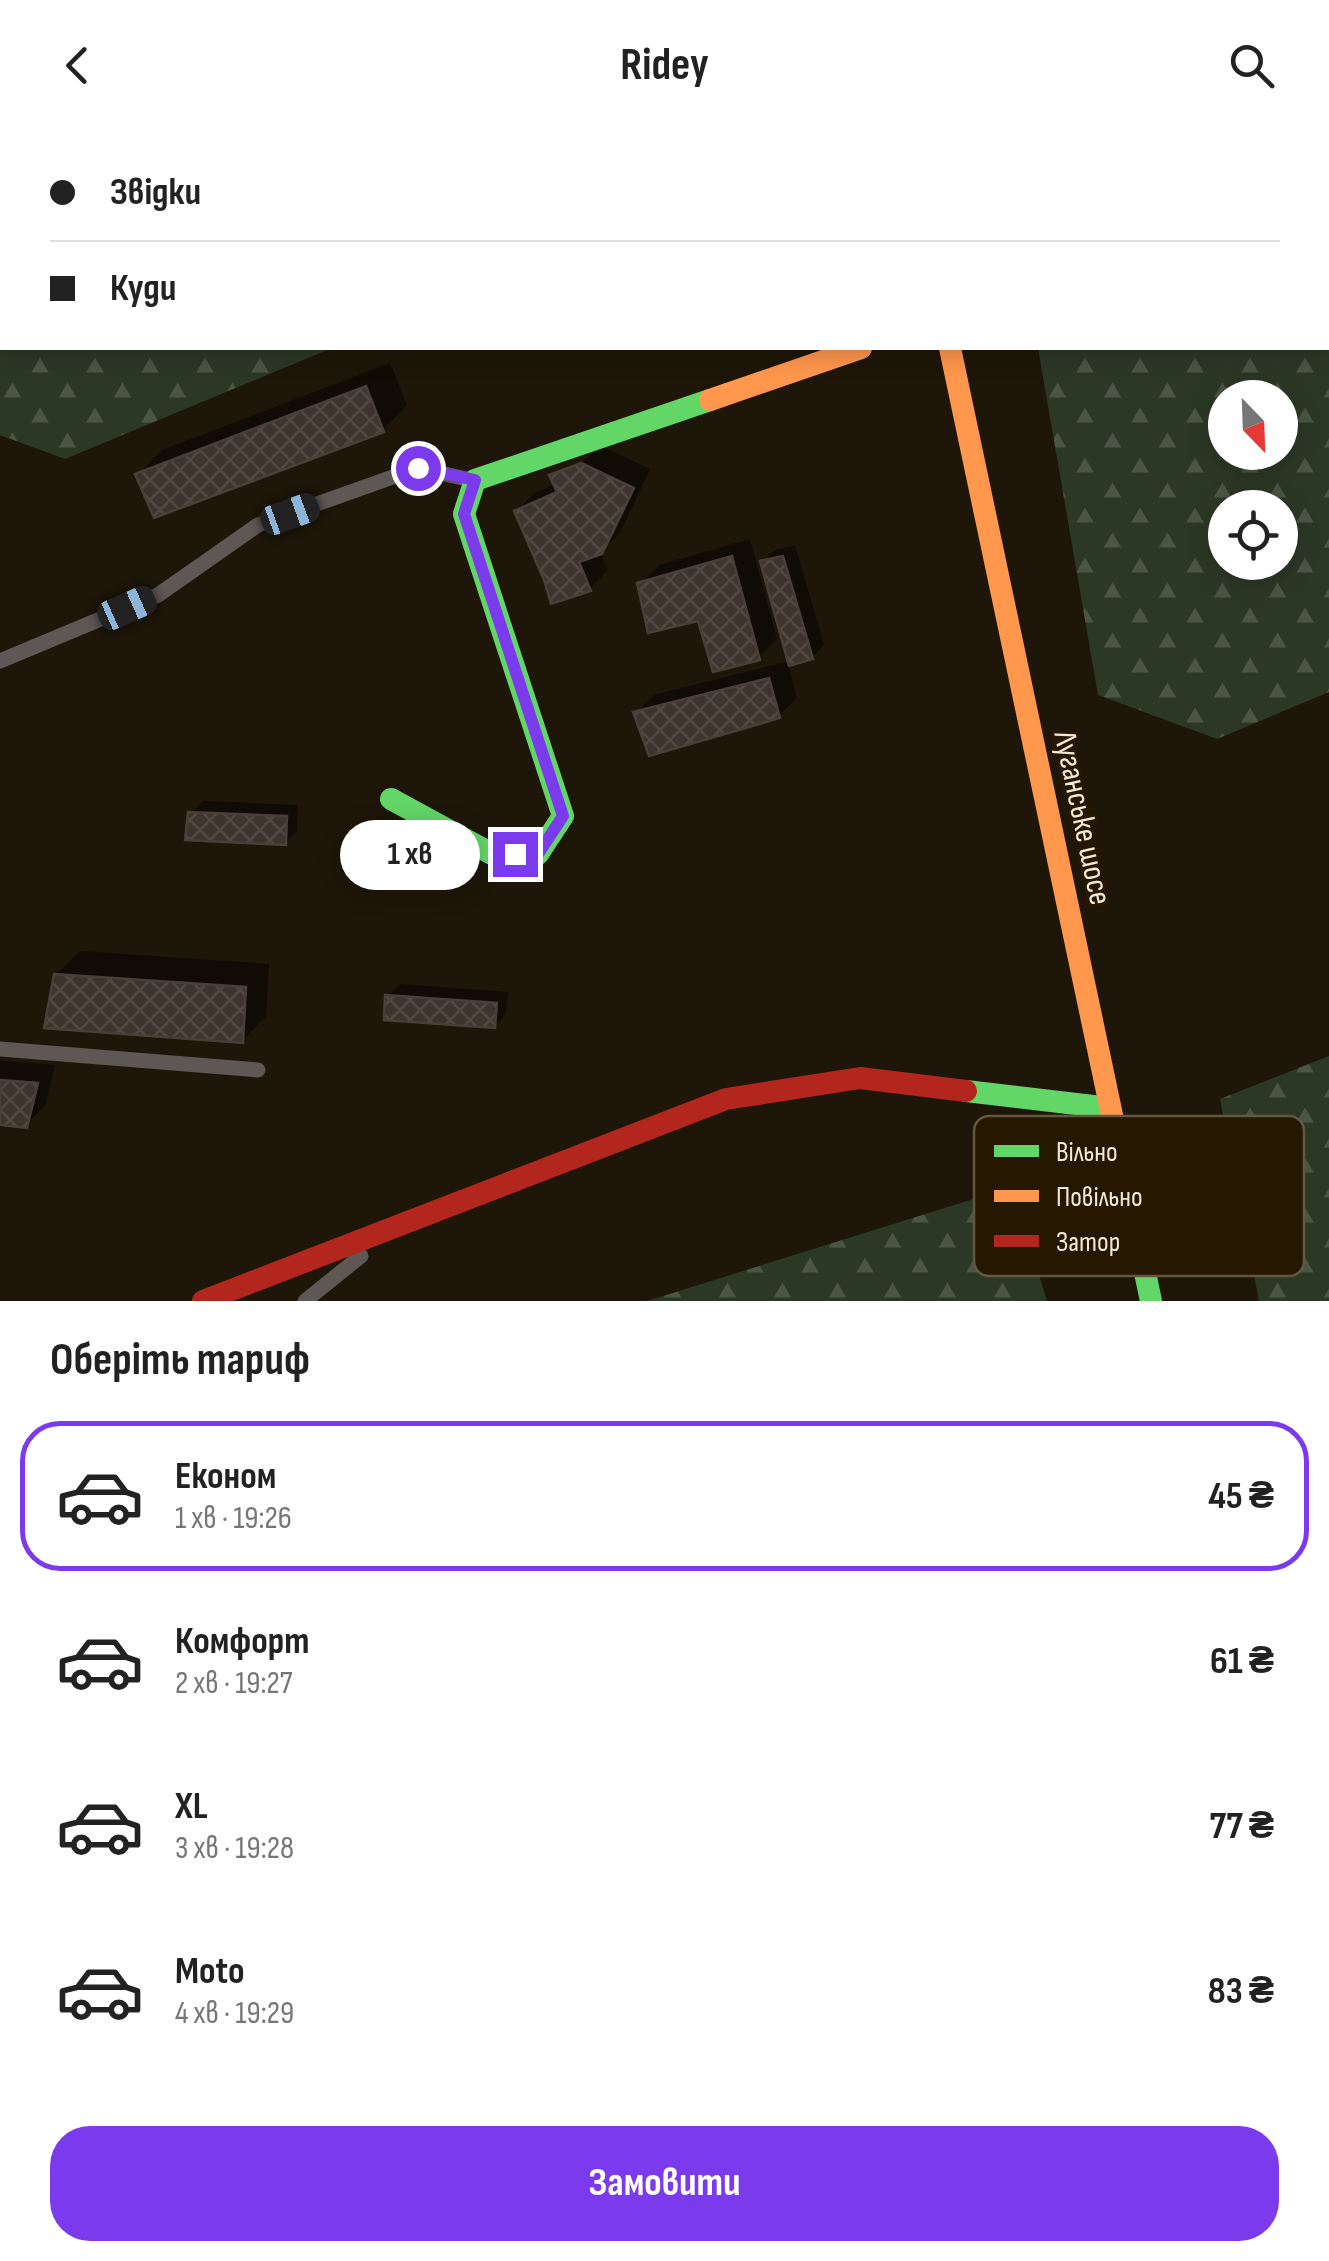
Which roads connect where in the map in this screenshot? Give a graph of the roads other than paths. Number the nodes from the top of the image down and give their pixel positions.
1 (854, 350) edge
2 (950, 350) edge
3 (475, 480) junction
4 (0, 661) edge
5 (391, 799) dead end
6 (0, 1048) edge
7 (258, 1070) dead end
8 (1110, 1108) junction
9 (1112, 1116) edge
10 (395, 1229) junction
11 (1146, 1276) edge
12 (204, 1301) edge
13 (305, 1301) edge
14 (1151, 1301) edge

1 - 3 street
2 - 8 street, Луганське шосе
3 - 4 lane
3 - 5 street
6 - 7 lane
8 - 9 street, Луганське шосе
8 - 10 street
10 - 12 street
10 - 13 lane
11 - 14 street, Луганське шосе

